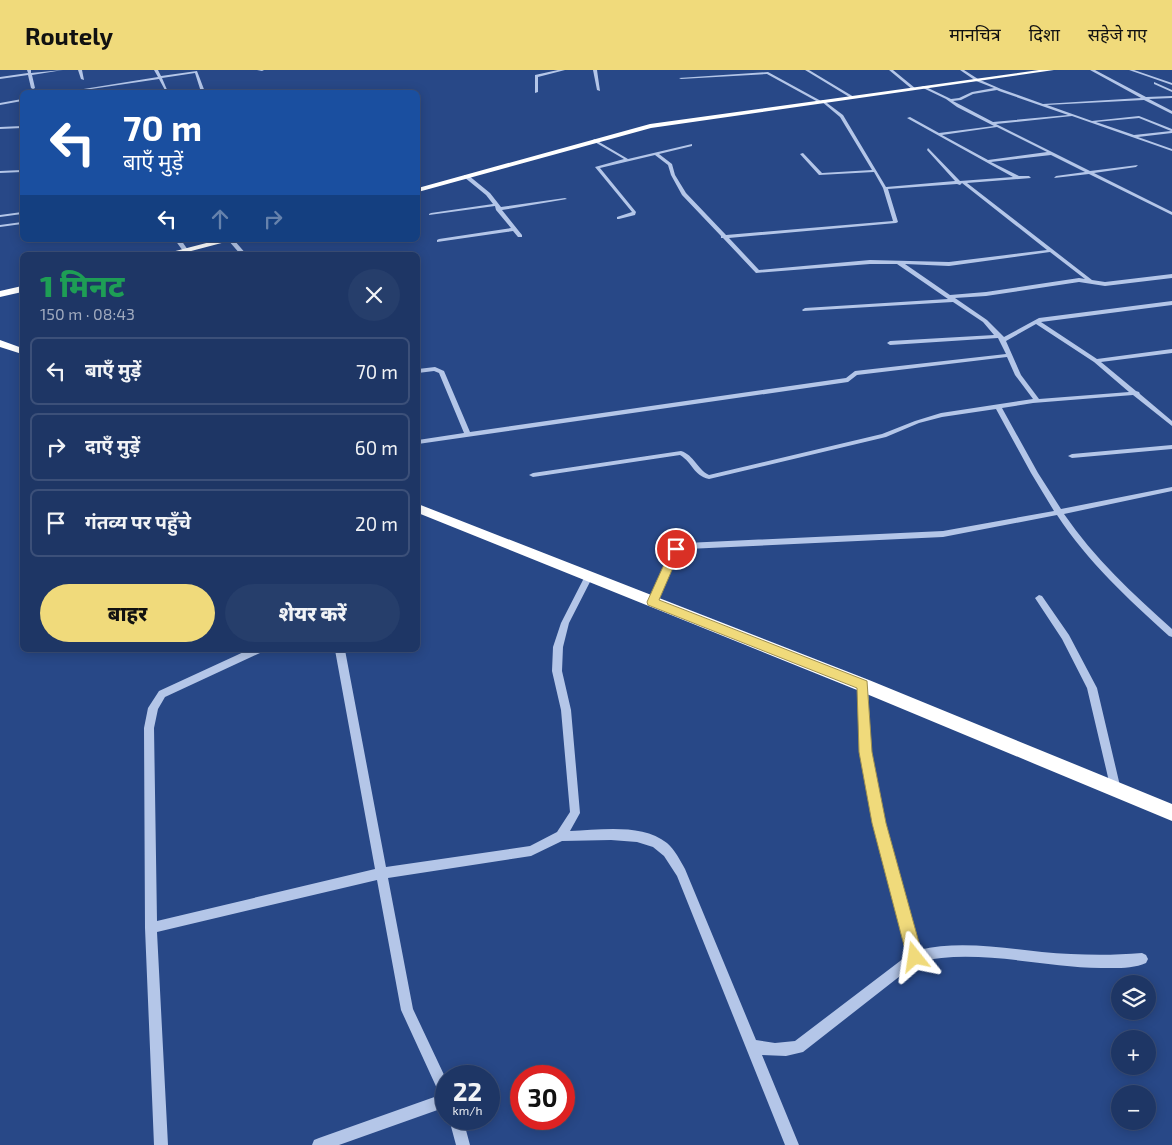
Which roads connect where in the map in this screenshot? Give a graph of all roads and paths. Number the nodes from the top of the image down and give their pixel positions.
1 (61, 70) edge
2 (80, 70) edge
3 (156, 70) edge
4 (563, 70) edge
5 (595, 70) edge
6 (807, 70) edge
7 (891, 70) edge
8 (962, 70) edge
9 (1051, 70) edge
10 (1092, 70) edge
11 (1131, 70) edge
12 (30, 72) edge
13 (158, 77) junction
14 (0, 78) edge
15 (83, 78) dead end
16 (681, 78) dead end
17 (976, 80) junction
18 (1160, 80) junction
19 (1172, 84) edge
20 (923, 87) junction
21 (33, 88) dead end
22 (914, 88) junction
23 (997, 89) junction
24 (79, 90) edge
25 (166, 90) edge
26 (202, 90) edge
27 (598, 90) dead end
28 (1172, 91) edge
29 (536, 92) dead end
30 (852, 97) junction
31 (1172, 97) edge
32 (1143, 99) junction
33 (20, 100) edge
34 (950, 100) junction
35 (820, 101) junction
36 (0, 104) edge
37 (1040, 104) junction
38 (1172, 113) edge
39 (1074, 116) junction
40 (909, 118) dead end
41 (1091, 122) junction
42 (993, 124) junction
43 (999, 126) junction
44 (20, 127) edge
45 (0, 128) edge
46 (1172, 131) edge
47 (938, 134) junction
48 (1132, 136) junction
49 (594, 140) junction
50 (691, 145) dead end
51 (928, 149) dead end
52 (1172, 150) edge
53 (655, 153) junction
54 (1054, 153) junction
55 (802, 154) dead end
56 (626, 159) junction
57 (986, 161) junction
58 (1136, 166) dead end
59 (20, 171) edge
60 (876, 171) junction
61 (0, 172) edge
62 (1089, 172) junction
63 (466, 176) junction
64 (1029, 177) dead end
65 (1056, 177) dead end
66 (1018, 178) junction
67 (963, 184) junction
68 (885, 188) junction
69 (420, 189) edge
70 (565, 199) dead end
71 (497, 207) junction
72 (20, 213) edge
73 (431, 214) dead end
74 (1172, 214) edge
75 (0, 216) edge
76 (619, 218) dead end
77 (20, 223) edge
78 (0, 226) edge
79 (514, 229) junction
80 (520, 236) dead end
81 (723, 237) junction
82 (439, 241) dead end
83 (179, 242) edge
84 (221, 242) edge
85 (232, 242) edge
86 (185, 250) junction
87 (1049, 251) junction
88 (177, 252) edge
89 (241, 252) edge
90 (899, 263) junction
91 (1172, 276) edge
92 (1090, 281) junction
93 (20, 289) edge
94 (0, 294) edge
95 (951, 298) junction
96 (1172, 302) edge
97 (805, 310) dead end
98 (1036, 321) junction
99 (1002, 338) junction
100 (0, 342) edge
101 (890, 343) dead end
102 (20, 351) edge
103 (1172, 351) edge
104 (1009, 355) junction
105 (1096, 361) junction
106 (420, 371) edge
107 (1137, 393) junction
108 (1037, 400) junction
109 (998, 406) junction
110 (1172, 424) edge
111 (468, 435) junction
112 (420, 442) edge
113 (1172, 447) edge
114 (1072, 456) dead end
115 (533, 475) dead end
116 (1172, 488) edge
117 (420, 509) edge
118 (1059, 513) junction
119 (588, 578) junction
120 (1039, 598) dead end
121 (652, 602) junction
122 (1172, 634) edge
123 (253, 652) edge
124 (340, 652) edge
125 (863, 685) junction
126 (1116, 790) junction
127 (1172, 812) edge
128 (561, 836) junction
129 (383, 873) junction
130 (151, 928) junction
131 (915, 957) junction
132 (1142, 959) dead end
133 (752, 1046) junction
134 (435, 1070) edge
135 (435, 1104) edge
136 (459, 1130) edge
137 (161, 1145) edge
138 (319, 1145) edge
139 (463, 1145) edge
140 (792, 1145) edge

1 - 12 street
2 - 15 street
3 - 13 street
4 - 29 street
5 - 27 street
6 - 30 street
7 - 22 street
8 - 17 street
9 - 17 highway
10 - 32 street
11 - 18 street
12 - 14 street
12 - 21 street
13 - 24 street
13 - 25 street
13 - 26 street
16 - 35 street
17 - 20 highway
17 - 23 street
18 - 19 street
18 - 28 street
20 - 22 highway
20 - 34 street
22 - 30 highway
23 - 34 street
23 - 37 street
30 - 35 highway
31 - 32 street
32 - 37 street
32 - 38 street
33 - 36 street
34 - 42 street
35 - 49 highway
35 - 60 street
37 - 39 street
39 - 41 street
39 - 42 street
40 - 47 street
41 - 46 street
41 - 48 street
42 - 43 street
43 - 47 street
43 - 54 street
44 - 45 street
46 - 48 street
47 - 57 street
48 - 52 street
49 - 56 street
49 - 63 highway
50 - 53 street
51 - 67 street
53 - 56 street
53 - 81 street
54 - 57 street
54 - 62 street
55 - 60 street
56 - 76 street
57 - 66 street
58 - 62 street
59 - 61 street
60 - 68 street
62 - 65 street
62 - 74 street
63 - 69 highway
63 - 71 street
64 - 66 street
66 - 67 street
67 - 68 street
67 - 87 street
68 - 81 street
70 - 71 street
71 - 73 street
71 - 79 street
72 - 75 street
77 - 78 street
79 - 80 street
79 - 82 street
81 - 90 street
83 - 86 street
84 - 86 highway
85 - 89 street
86 - 88 highway
87 - 90 street
87 - 92 street
90 - 95 street
91 - 92 street
92 - 95 street
93 - 94 highway
95 - 97 street
95 - 99 street
96 - 98 street
98 - 99 street
98 - 105 street
99 - 101 street
99 - 104 street
100 - 102 highway
103 - 105 street
104 - 108 street
104 - 111 street
105 - 107 street
106 - 111 street
107 - 108 street
107 - 110 street
108 - 109 street
109 - 115 street
109 - 118 street
111 - 112 street
113 - 114 street
116 - 118 street
117 - 119 highway
118 - 121 street
118 - 122 street
119 - 121 highway
119 - 128 street
120 - 126 street
121 - 125 highway
123 - 130 street
124 - 129 street
125 - 126 highway
125 - 131 street
126 - 127 highway
128 - 129 street
128 - 133 street
129 - 130 street
129 - 134 street
130 - 137 street
131 - 132 street
131 - 133 street
133 - 140 street
135 - 138 street
136 - 139 street

